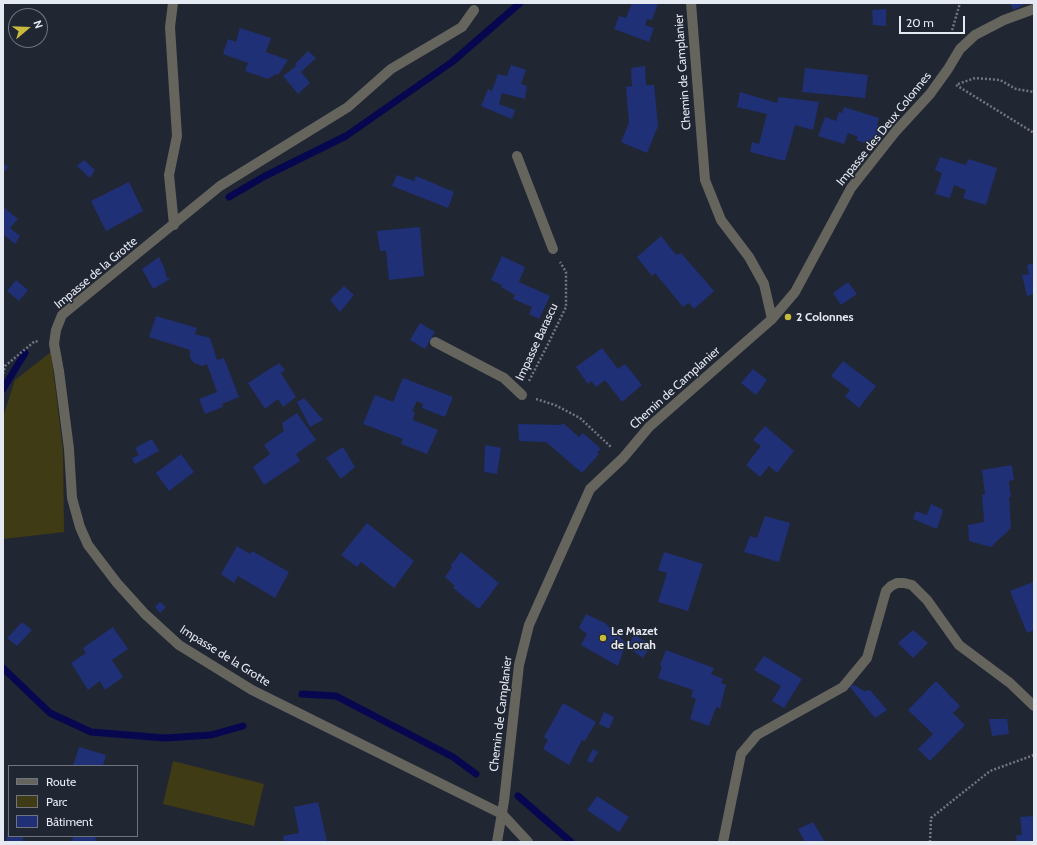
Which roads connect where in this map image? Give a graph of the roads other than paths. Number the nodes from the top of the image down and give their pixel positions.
1 (173, 3) edge
2 (691, 3) edge
3 (1034, 9) edge
4 (474, 10) dead end
5 (517, 156) dead end
6 (174, 225) junction
7 (552, 249) road end
8 (772, 319) junction
9 (435, 342) dead end
10 (522, 395) road end
11 (1034, 706) edge
12 (502, 814) junction
13 (496, 842) edge
14 (528, 842) edge
15 (723, 842) edge

1 - 6 street
2 - 8 street, Chemin de Camplanier
3 - 8 street, Impasse des Deux Colonnes
4 - 6 street, Impasse de la Grotte
5 - 7 street
6 - 12 street, Impasse de la Grotte
8 - 12 street, Chemin de Camplanier
9 - 10 street
11 - 15 street
12 - 13 street, Chemin de Camplanier
12 - 14 street

